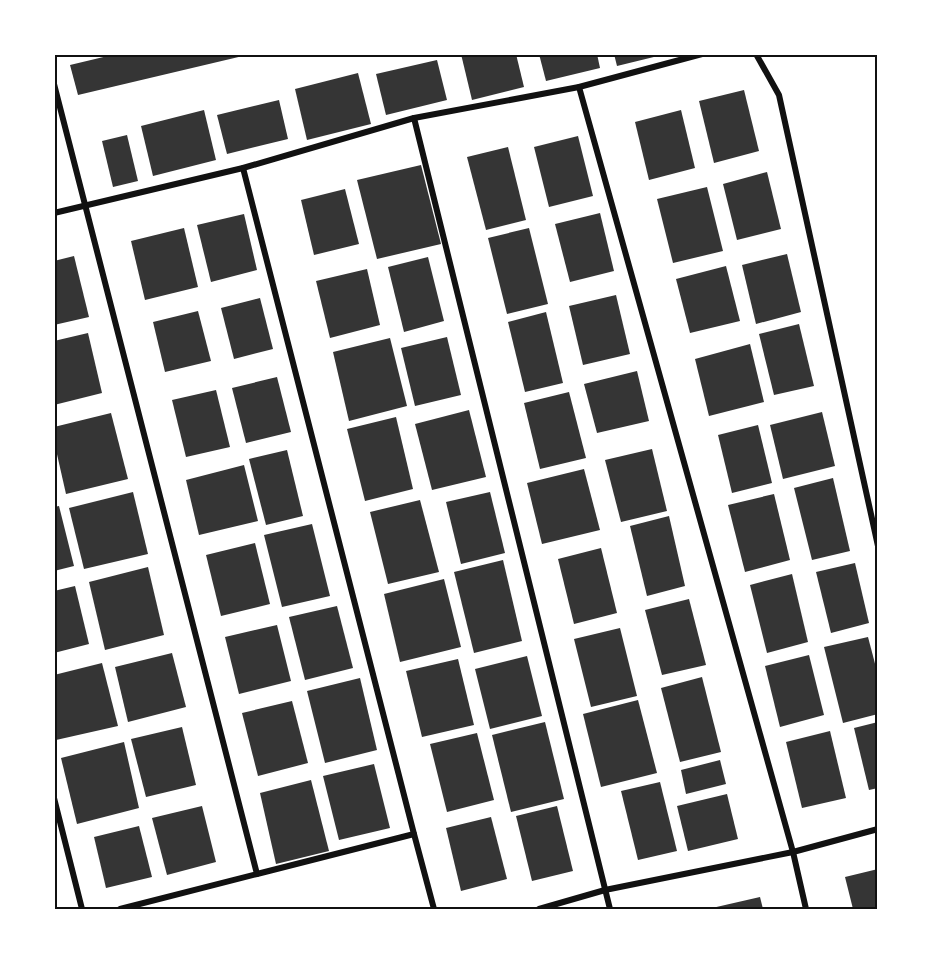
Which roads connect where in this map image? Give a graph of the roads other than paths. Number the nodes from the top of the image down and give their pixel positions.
1 (702, 54) edge
2 (756, 54) edge
3 (54, 84) edge
4 (579, 87) junction
5 (414, 118) junction
6 (243, 168) junction
7 (85, 205) junction
8 (54, 213) edge
9 (878, 546) edge
10 (54, 798) edge
11 (878, 829) edge
12 (414, 834) junction
13 (793, 852) junction
14 (257, 874) junction
15 (605, 890) junction
16 (82, 909) edge
17 (120, 909) edge
18 (434, 909) edge
19 (538, 909) edge
20 (610, 909) edge
21 (806, 909) edge

1 - 4 street
2 - 9 street
3 - 7 street
4 - 5 street
4 - 13 street
5 - 6 street
5 - 15 street
6 - 7 street
6 - 12 street
7 - 8 street
7 - 14 street
10 - 16 street
11 - 13 street
12 - 14 street
12 - 18 street
13 - 15 street
13 - 21 street
14 - 17 street
15 - 19 street
15 - 20 street

